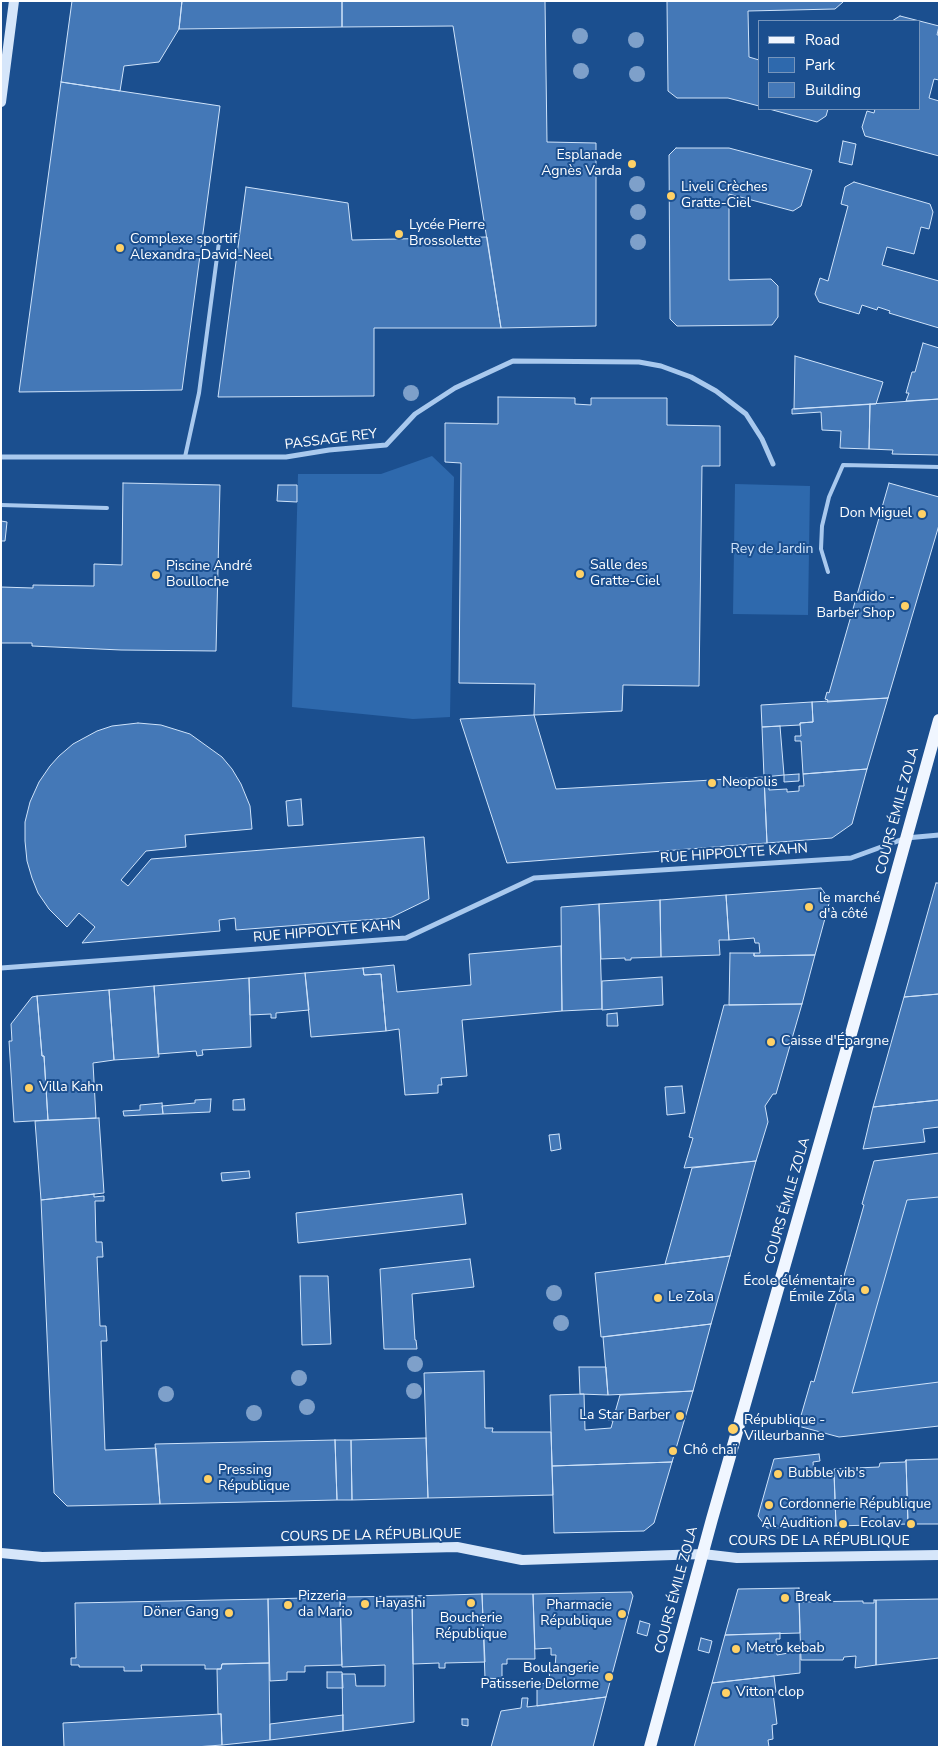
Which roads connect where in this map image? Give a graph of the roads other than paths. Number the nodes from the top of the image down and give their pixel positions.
1 (14, 1) edge
2 (4, 55) edge
3 (1, 102) edge
4 (219, 242) dead end
5 (1, 457) edge
6 (185, 457) junction
7 (773, 464) dead end
8 (939, 467) edge
9 (1, 505) edge
10 (107, 508) dead end
11 (828, 572) dead end
12 (939, 720) edge
13 (939, 834) edge
14 (906, 838) junction
15 (1, 968) edge
16 (1, 1553) edge
17 (703, 1554) junction
18 (939, 1555) edge
19 (650, 1747) edge

1 - 2 street
2 - 3 street
4 - 6 lane
5 - 6 street, PASSAGE REY
6 - 7 street, PASSAGE REY
8 - 11 lane
9 - 10 lane
12 - 14 main road, COURS ÉMILE ZOLA
13 - 14 street, RUE HIPPOLYTE KAHN
14 - 15 street, RUE HIPPOLYTE KAHN
14 - 17 main road, COURS ÉMILE ZOLA
16 - 17 street, COURS DE LA RÉPUBLIQUE
17 - 18 street, COURS DE LA RÉPUBLIQUE
17 - 19 main road, COURS ÉMILE ZOLA

